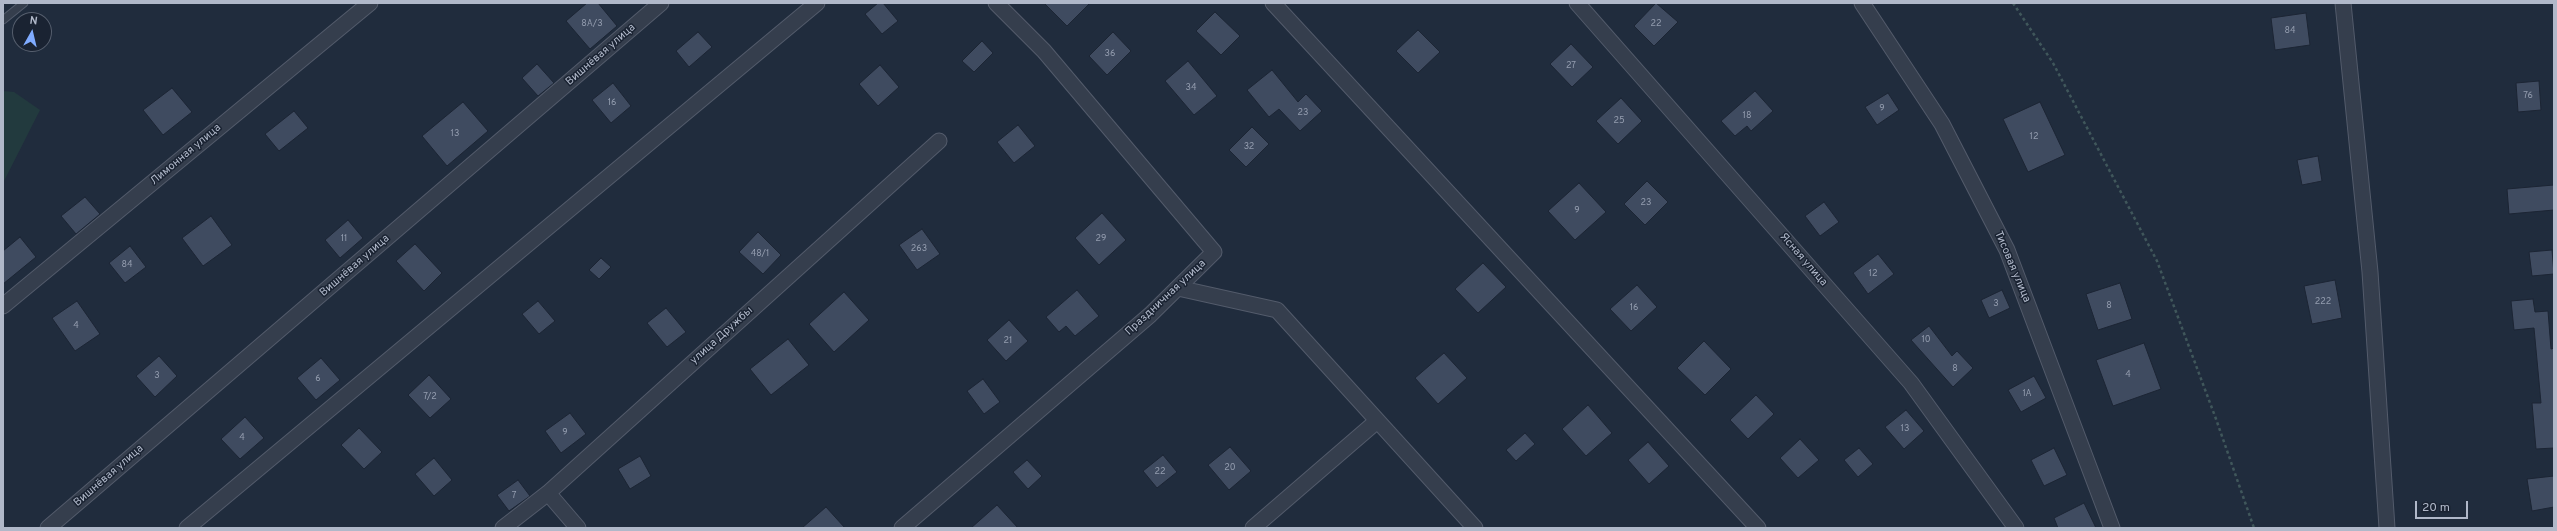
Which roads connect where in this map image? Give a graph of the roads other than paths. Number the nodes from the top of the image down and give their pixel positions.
1 (24, 3) edge
2 (370, 3) edge
3 (661, 3) edge
4 (817, 3) edge
5 (996, 3) edge
6 (1272, 3) edge
7 (1577, 3) edge
8 (1862, 3) edge
9 (2343, 3) edge
10 (3, 20) edge
11 (939, 141) dead end
12 (1178, 288) junction
13 (3, 306) edge
14 (1378, 421) junction
15 (548, 493) junction
16 (48, 528) edge
17 (187, 528) edge
18 (503, 528) edge
19 (578, 528) edge
20 (902, 528) edge
21 (1253, 528) edge
22 (1475, 528) edge
23 (1758, 528) edge
24 (2016, 528) edge
25 (2112, 528) edge
26 (2387, 528) edge

1 - 10 lane
2 - 13 street, Лимонная улица
3 - 16 street, Вишнёвая улица
4 - 17 street
5 - 12 street, Праздничная улица
6 - 23 street
7 - 24 street, Ясная улица
8 - 25 street, Тисовая улица
9 - 26 street
11 - 15 street, улица Дружбы
12 - 14 street
12 - 20 street, Праздничная улица
14 - 21 street
14 - 22 street
15 - 18 street, улица Дружбы
15 - 19 street

